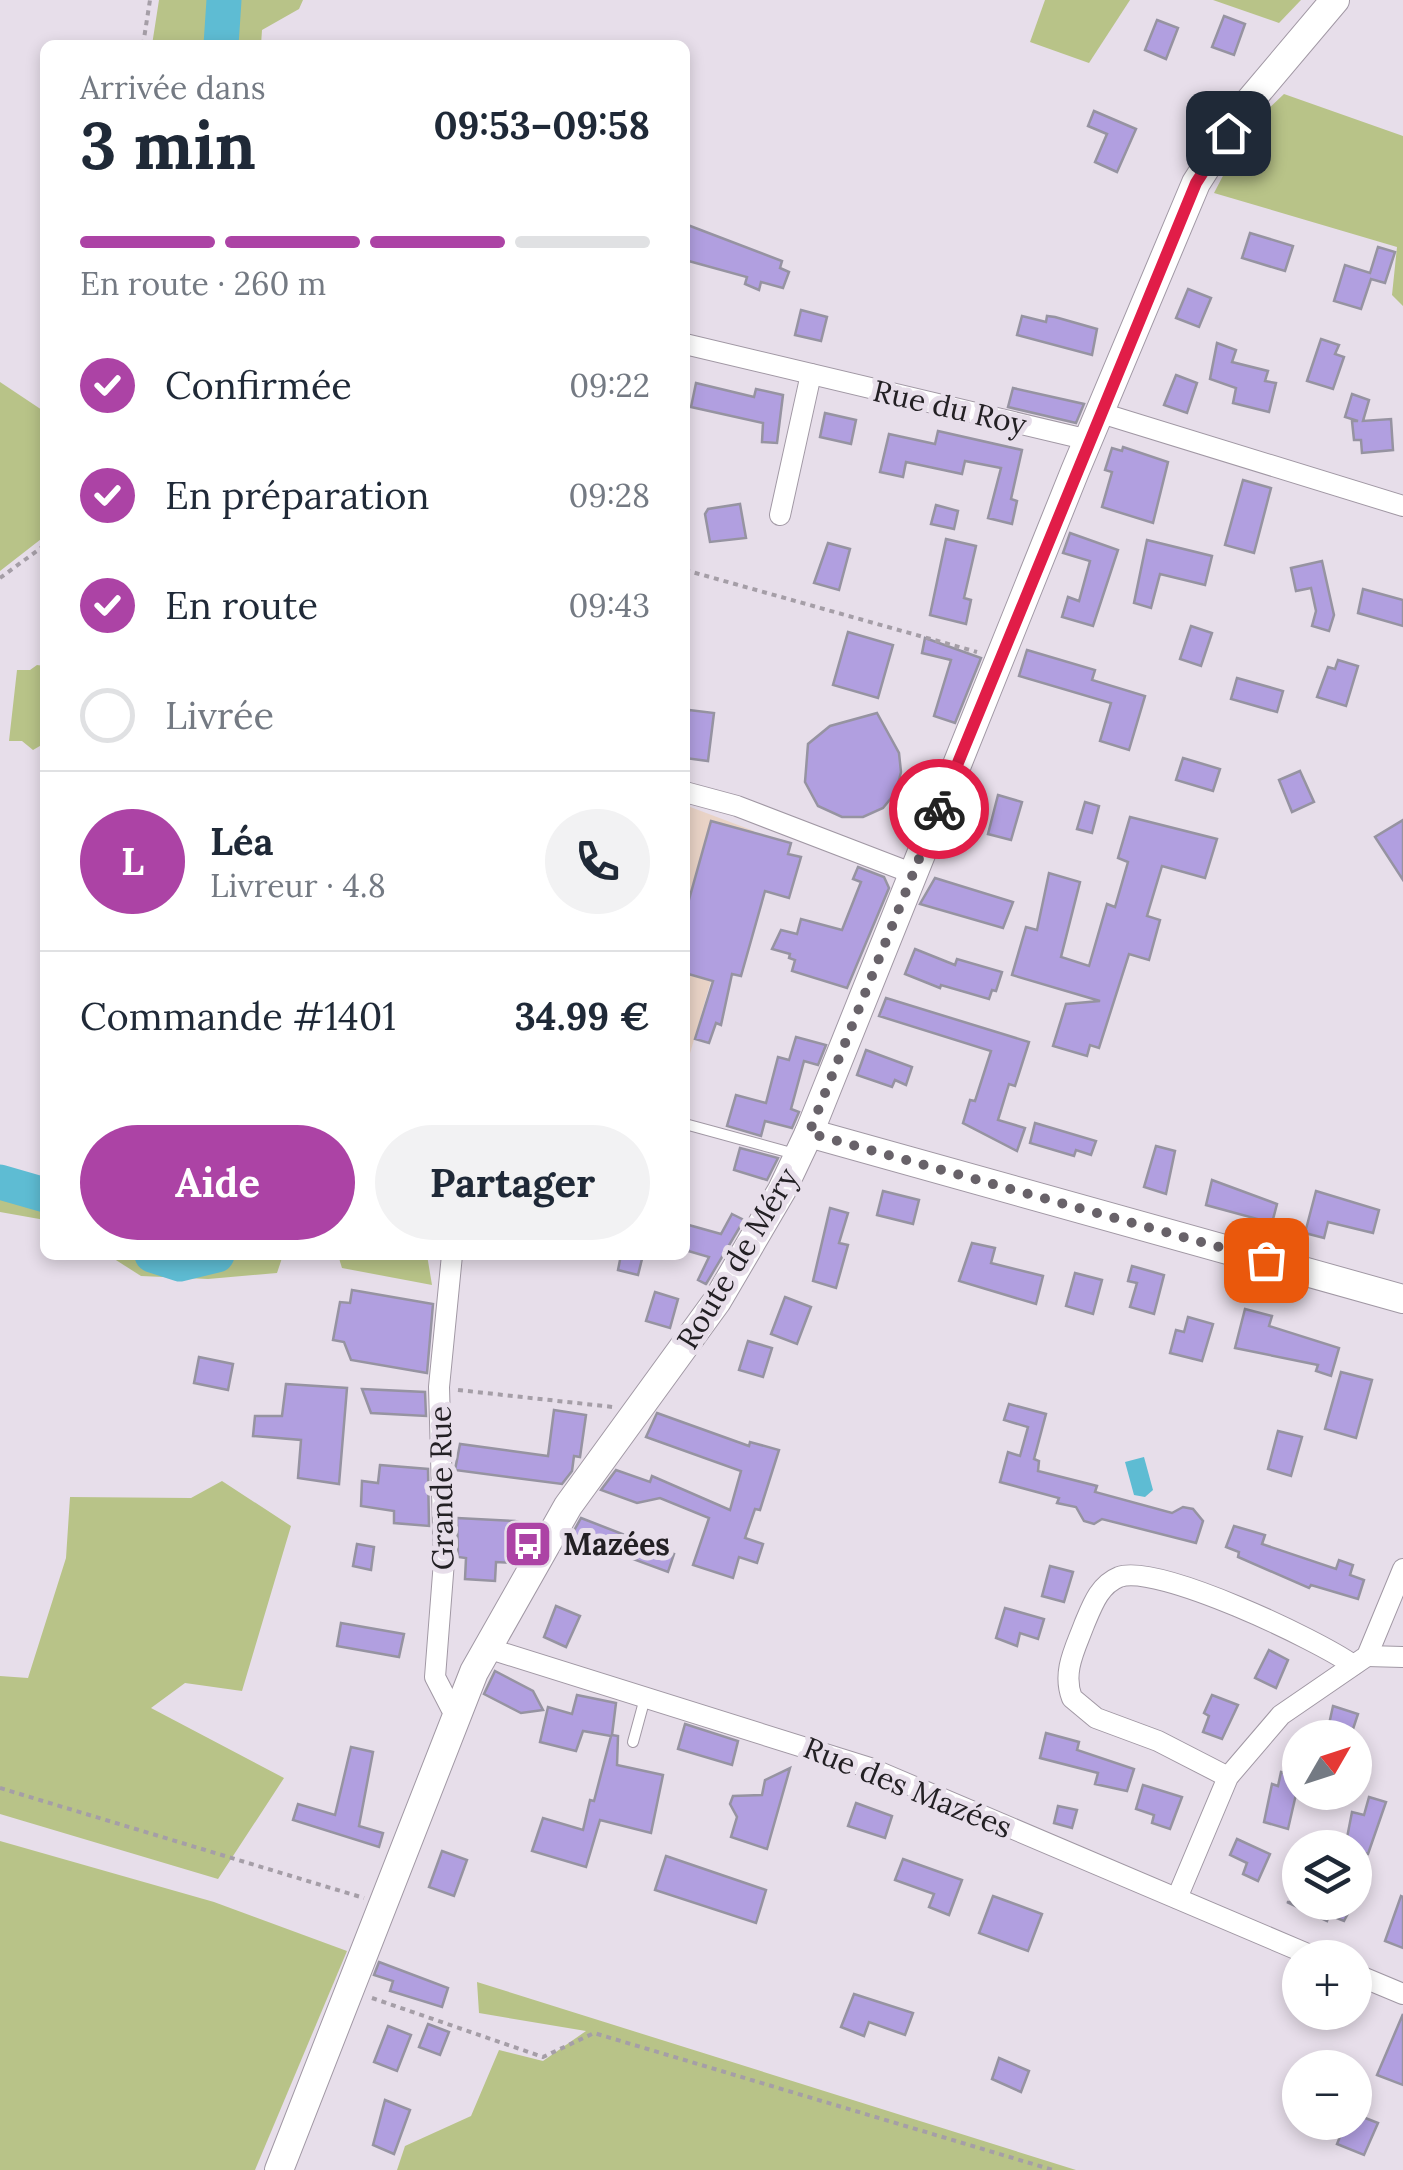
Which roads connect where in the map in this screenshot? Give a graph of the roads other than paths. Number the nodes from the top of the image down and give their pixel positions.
1 (1334, 0) edge
2 (690, 345) edge
3 (811, 374) junction
4 (1100, 413) junction
5 (1089, 440) junction
6 (1403, 506) edge
7 (780, 515) dead end
8 (690, 793) edge
9 (914, 874) junction
10 (690, 1125) edge
11 (804, 1144) junction
12 (452, 1260) edge
13 (1403, 1299) edge
14 (1403, 1568) edge
15 (488, 1648) junction
16 (1403, 1657) edge
17 (1360, 1660) junction
18 (646, 1697) junction
19 (459, 1711) junction
20 (633, 1742) dead end
21 (1228, 1778) junction
22 (1177, 1898) junction
23 (1282, 1943) edge
24 (1372, 1981) edge
25 (1403, 1994) edge
26 (279, 2170) edge

1 - 4 main road, Route de Méry
2 - 3 street, Rue du Roy
3 - 5 street, Rue du Roy
3 - 7 street
4 - 5 main road, Route de Méry
4 - 6 street
5 - 9 main road, Route de Méry
8 - 9 street
9 - 11 main road, Route de Méry
10 - 11 lane
11 - 13 main road
11 - 15 main road, Route de Méry
12 - 19 street, Grande Rue
14 - 17 street
15 - 18 street, Rue des Mazées
15 - 19 main road, Route de Méry
16 - 17 street
17 - 21 street
17 - 21 street
18 - 20 lane
18 - 22 street, Rue des Mazées
19 - 26 main road, Route de Méry
21 - 22 street
22 - 23 street, Rue des Mazées
24 - 25 street

